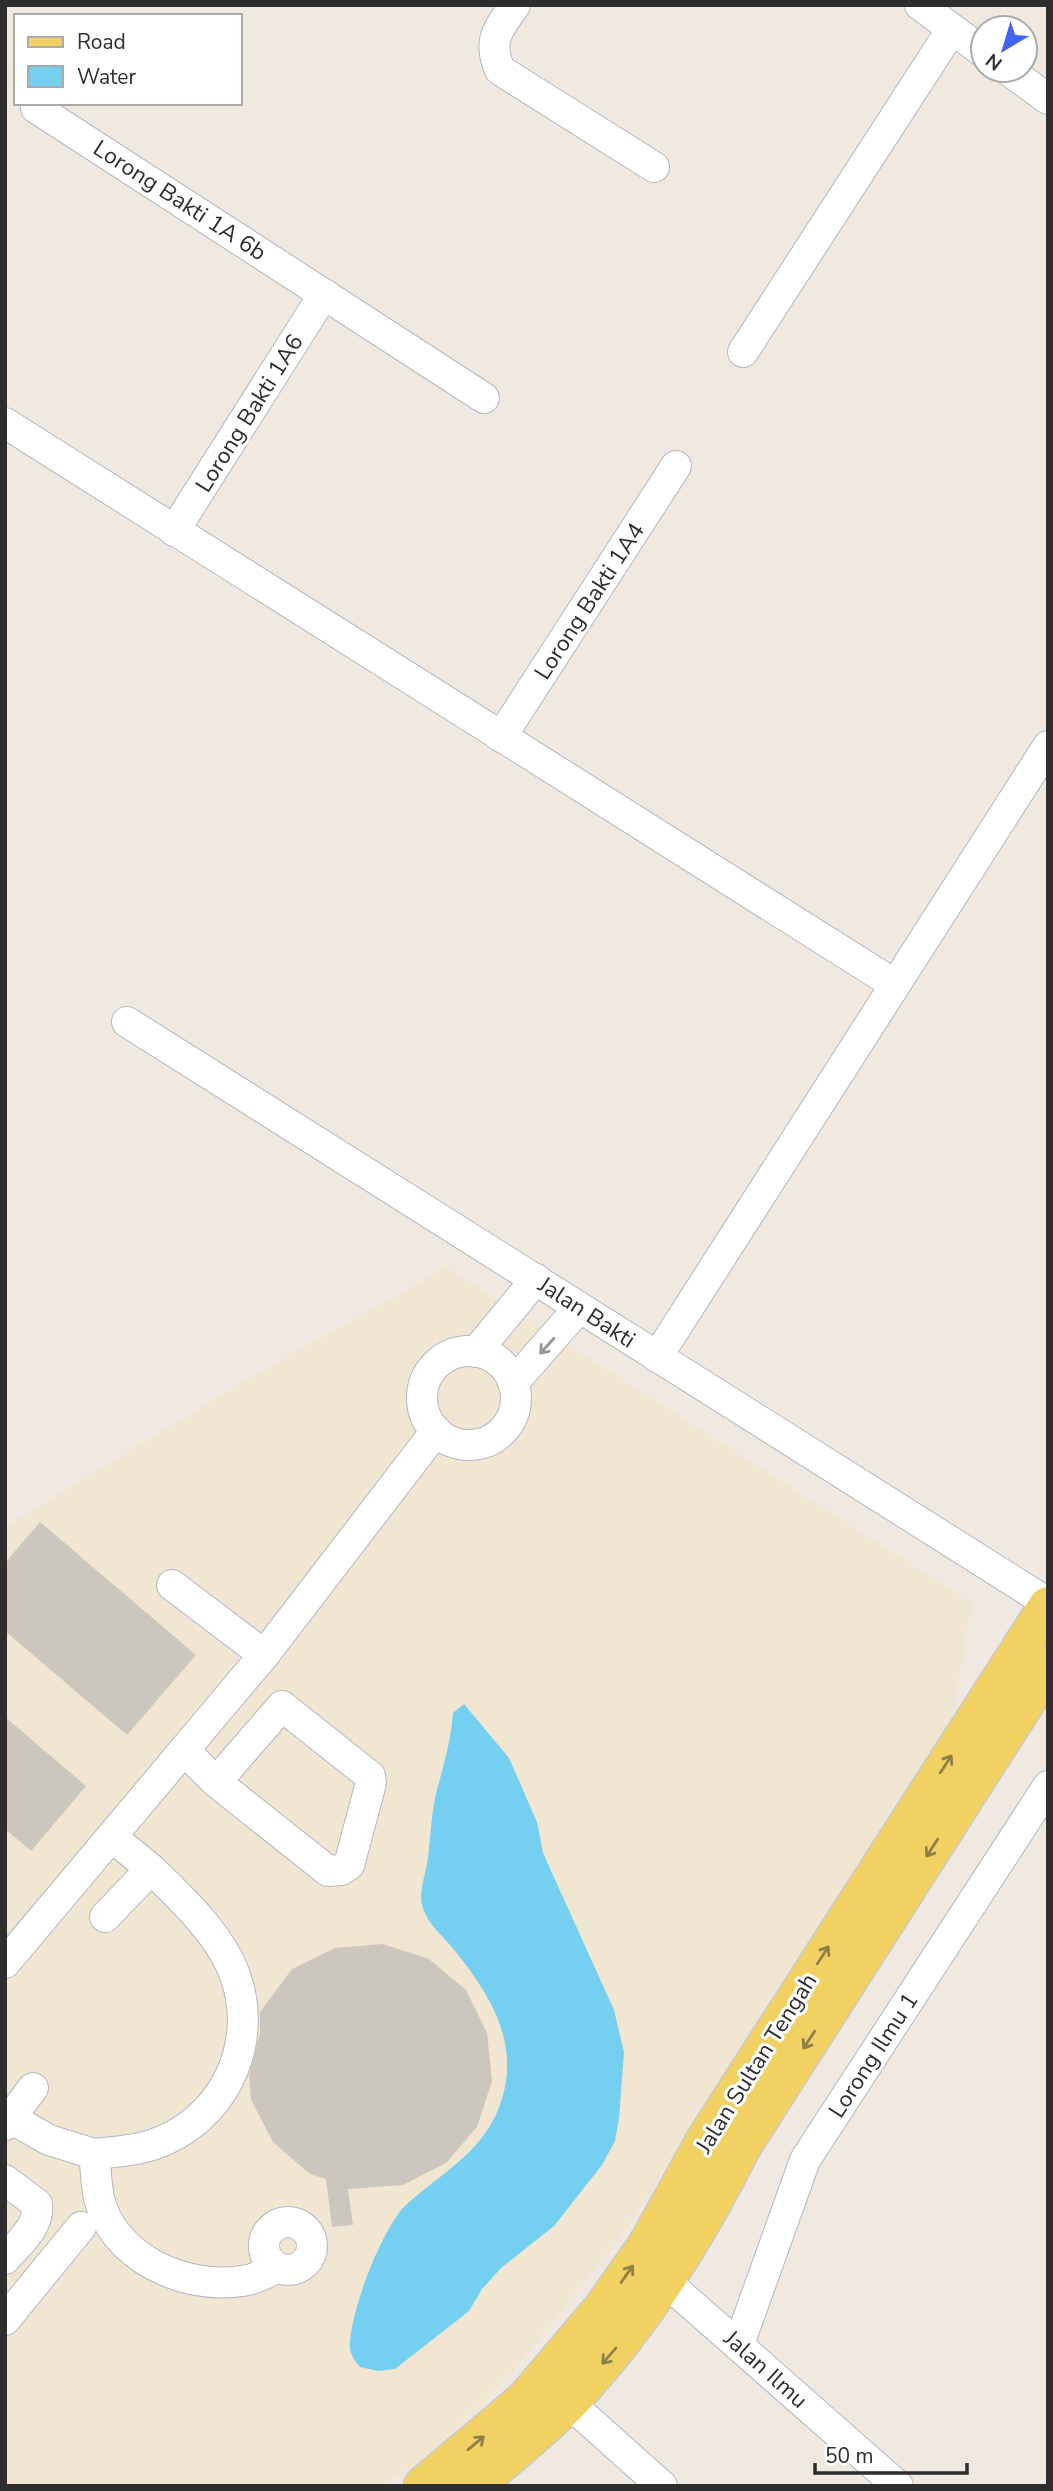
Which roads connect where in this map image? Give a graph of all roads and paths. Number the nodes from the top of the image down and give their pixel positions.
1 (515, 5) edge
2 (920, 5) edge
3 (952, 29) junction
4 (969, 42) edge
5 (1027, 84) edge
6 (1048, 99) edge
7 (36, 108) dead end
8 (654, 167) dead end
9 (324, 294) junction
10 (743, 352) dead end
11 (484, 398) dead end
12 (5, 423) edge
13 (676, 466) dead end
14 (174, 531) junction
15 (501, 737) junction
16 (1048, 746) edge
17 (894, 984) junction
18 (127, 1022) dead end
19 (536, 1279) junction
20 (579, 1308) junction
21 (475, 1352) junction
22 (657, 1357) junction
23 (513, 1383) junction
24 (436, 1431) junction
25 (172, 1585) dead end
26 (1048, 1605) edge
27 (255, 1665) junction
28 (1048, 1667) edge
29 (282, 1706) junction
30 (184, 1750) junction
31 (216, 1782) junction
32 (1048, 1786) edge
33 (113, 1838) junction
34 (151, 1870) junction
35 (105, 1917) dead end
36 (5, 1963) edge
37 (33, 2088) dead end
38 (7, 2120) edge
39 (94, 2154) junction
40 (5, 2180) edge
41 (81, 2227) dead end
42 (6, 2257) edge
43 (277, 2268) dead end
44 (665, 2281) junction
45 (5, 2320) edge
46 (738, 2344) junction
47 (568, 2402) junction
48 (423, 2486) edge
49 (474, 2486) edge
50 (662, 2486) edge
51 (898, 2486) edge

1 - 8 street
2 - 3 street
3 - 4 street
3 - 10 street
5 - 6 street
7 - 9 street, Lorong Bakti 1A 6b
9 - 11 street, Lorong Bakti 1A 6b
9 - 14 street, Lorong Bakti 1A6
12 - 14 street
13 - 15 street, Lorong Bakti 1A4
14 - 15 street
15 - 17 street
16 - 17 street
17 - 22 street
18 - 19 street, Jalan Bakti
19 - 20 street, Jalan Bakti
19 - 21 street
20 - 22 street, Jalan Bakti
20 -> 23 street
21 - 23 street
21 - 24 street
22 - 26 street, Jalan Bakti
23 - 24 street
24 - 27 street
25 - 27 street
48 -> 26 main road, Jalan Sultan Tengah
27 - 29 street
27 - 30 street
28 -> 44 main road, Jalan Sultan Tengah
29 - 31 street
29 - 31 street
30 - 31 street
30 - 33 street
32 - 46 street, Lorong Ilmu 1
33 - 34 street
33 - 36 street
34 - 35 street
34 - 39 street
37 - 38 street
38 - 39 street
39 - 43 street
40 - 42 street
41 - 45 street
44 - 46 street, Jalan Ilmu
44 -> 47 main road, Jalan Sultan Tengah
46 - 51 street, Jalan Ilmu
47 - 49 main road, Jalan Sultan Tengah
47 - 50 street

